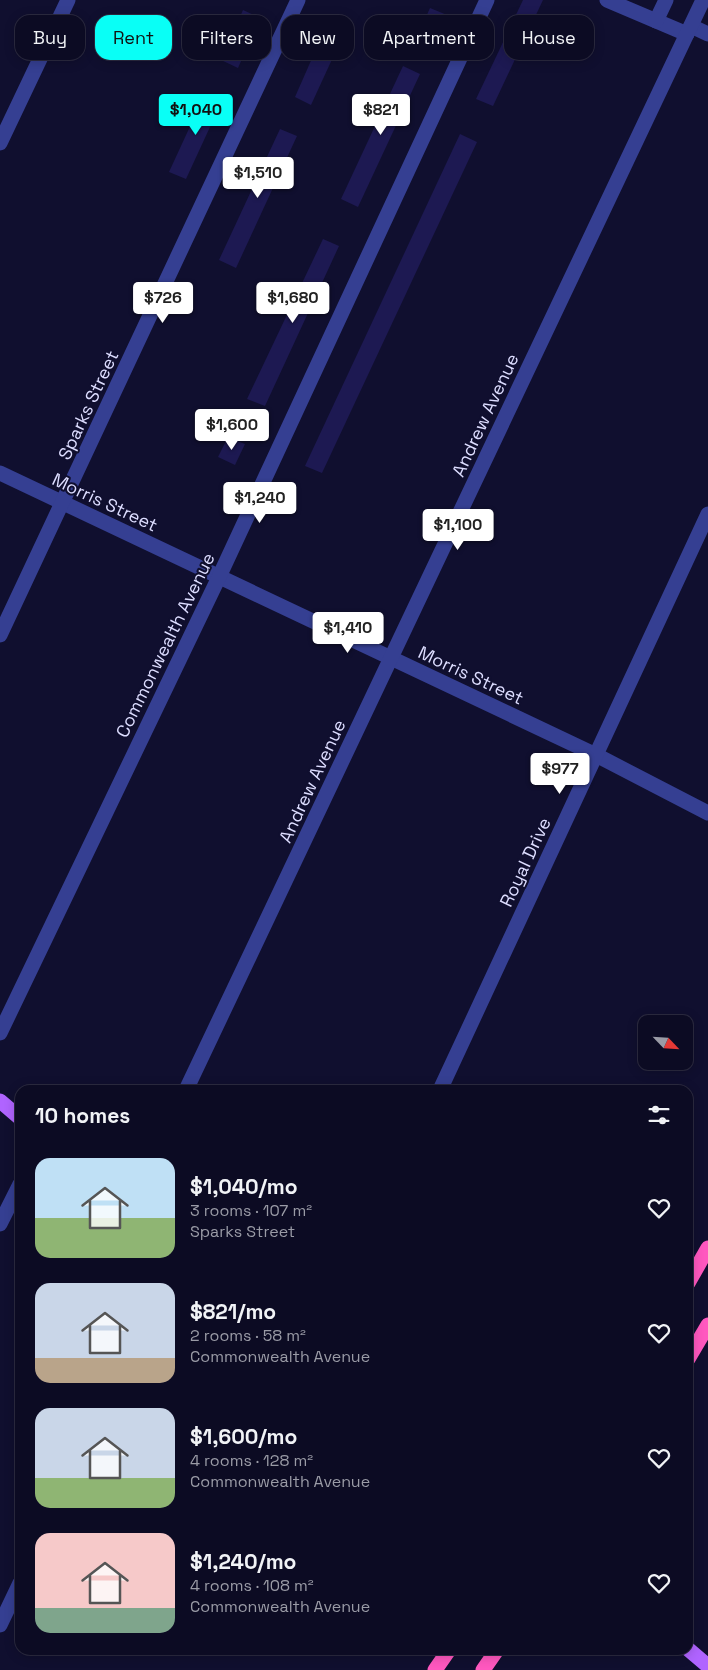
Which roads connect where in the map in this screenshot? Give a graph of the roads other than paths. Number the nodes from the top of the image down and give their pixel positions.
1 (68, 0) edge
2 (298, 0) edge
3 (487, 0) edge
4 (606, 0) edge
5 (666, 0) edge
6 (703, 0) edge
7 (656, 22) junction
8 (689, 30) junction
9 (708, 34) edge
10 (0, 143) edge
11 (0, 473) edge
12 (63, 503) junction
13 (708, 514) edge
14 (219, 577) junction
15 (0, 635) edge
16 (390, 658) junction
17 (596, 755) junction
18 (708, 812) edge
19 (0, 1033) edge
20 (188, 1085) edge
21 (442, 1085) edge
22 (0, 1101) edge
23 (15, 1114) edge
24 (15, 1194) edge
25 (0, 1224) edge
26 (708, 1248) edge
27 (693, 1274) edge
28 (708, 1325) edge
29 (693, 1350) edge
30 (15, 1594) edge
31 (0, 1625) edge
32 (693, 1653) edge
33 (446, 1655) edge
34 (494, 1655) edge
35 (708, 1666) edge
36 (435, 1670) edge
37 (483, 1670) edge

1 - 10 street
2 - 12 street, Sparks Street
3 - 14 street, Commonwealth Avenue
4 - 7 street
5 - 7 street
6 - 8 street, Andrew Avenue
7 - 8 street
8 - 9 street
8 - 16 street, Andrew Avenue
11 - 12 street, Morris Street
12 - 14 street, Morris Street
12 - 15 street, Sparks Street
13 - 17 street, Royal Drive
14 - 16 street, Morris Street
14 - 19 street, Commonwealth Avenue
16 - 17 street, Morris Street
16 - 20 street, Andrew Avenue
17 - 18 street, Morris Street
17 - 21 street, Royal Drive
22 - 23 main road
24 - 25 street
26 - 27 highway
28 - 29 highway
30 - 31 street
32 - 35 main road
33 - 36 highway
34 - 37 highway

